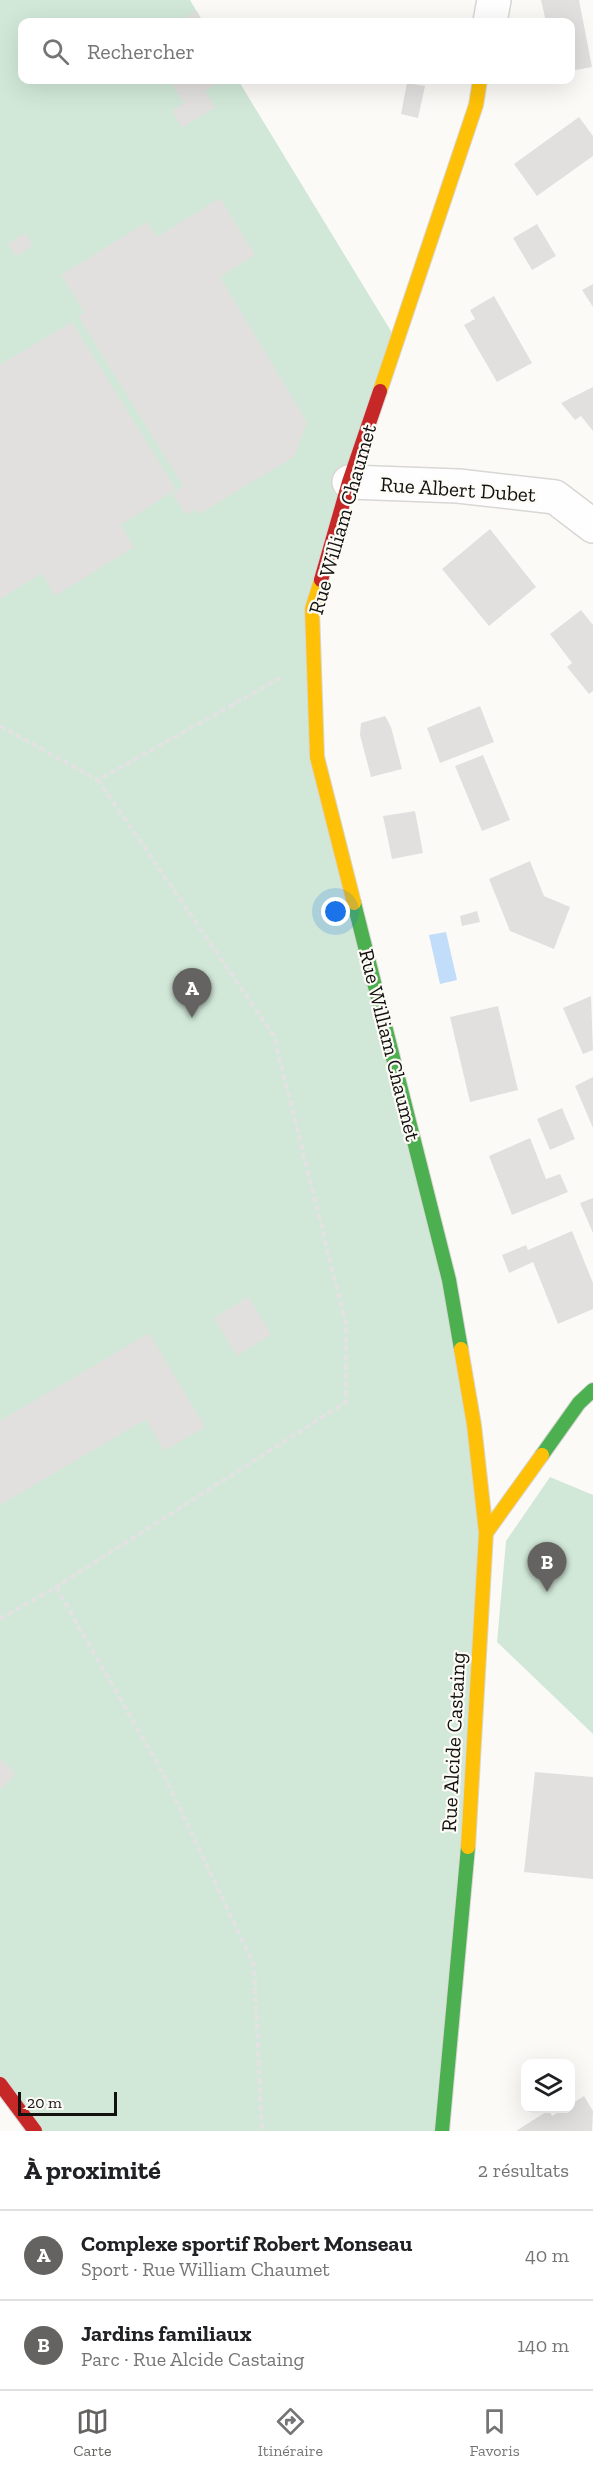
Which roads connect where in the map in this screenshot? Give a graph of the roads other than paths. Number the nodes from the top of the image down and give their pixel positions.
1 (494, 0) edge
2 (491, 18) edge
3 (479, 84) edge
4 (349, 482) junction
5 (593, 526) edge
6 (593, 1390) edge
7 (486, 1533) junction
8 (0, 2084) edge
9 (35, 2131) edge
10 (442, 2131) edge

1 - 2 street
3 - 4 street, Rue William Chaumet
4 - 5 street, Rue Albert Dubet
4 - 7 street, Rue William Chaumet
6 - 7 street
7 - 10 street, Rue Alcide Castaing
8 - 9 street

